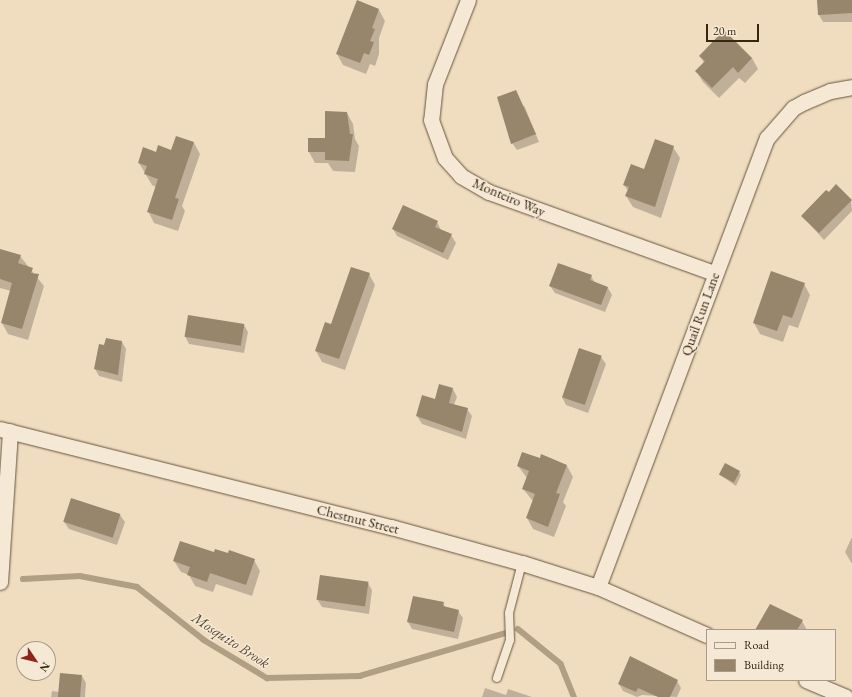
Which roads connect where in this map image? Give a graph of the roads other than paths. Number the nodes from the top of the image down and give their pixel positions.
1 (468, 0) edge
2 (852, 87) edge
3 (714, 273) junction
4 (5, 430) edge
5 (522, 563) junction
6 (0, 582) edge
7 (598, 587) junction
8 (706, 635) edge
9 (497, 678) dead end
10 (808, 681) edge
11 (846, 697) edge

1 - 3 street, Monteiro Way
2 - 3 street, Quail Run Lane
3 - 7 street, Quail Run Lane
4 - 5 street, Chestnut Street
4 - 6 street
5 - 7 street, Chestnut Street
5 - 9 lane
7 - 8 street, Chestnut Street
10 - 11 street

